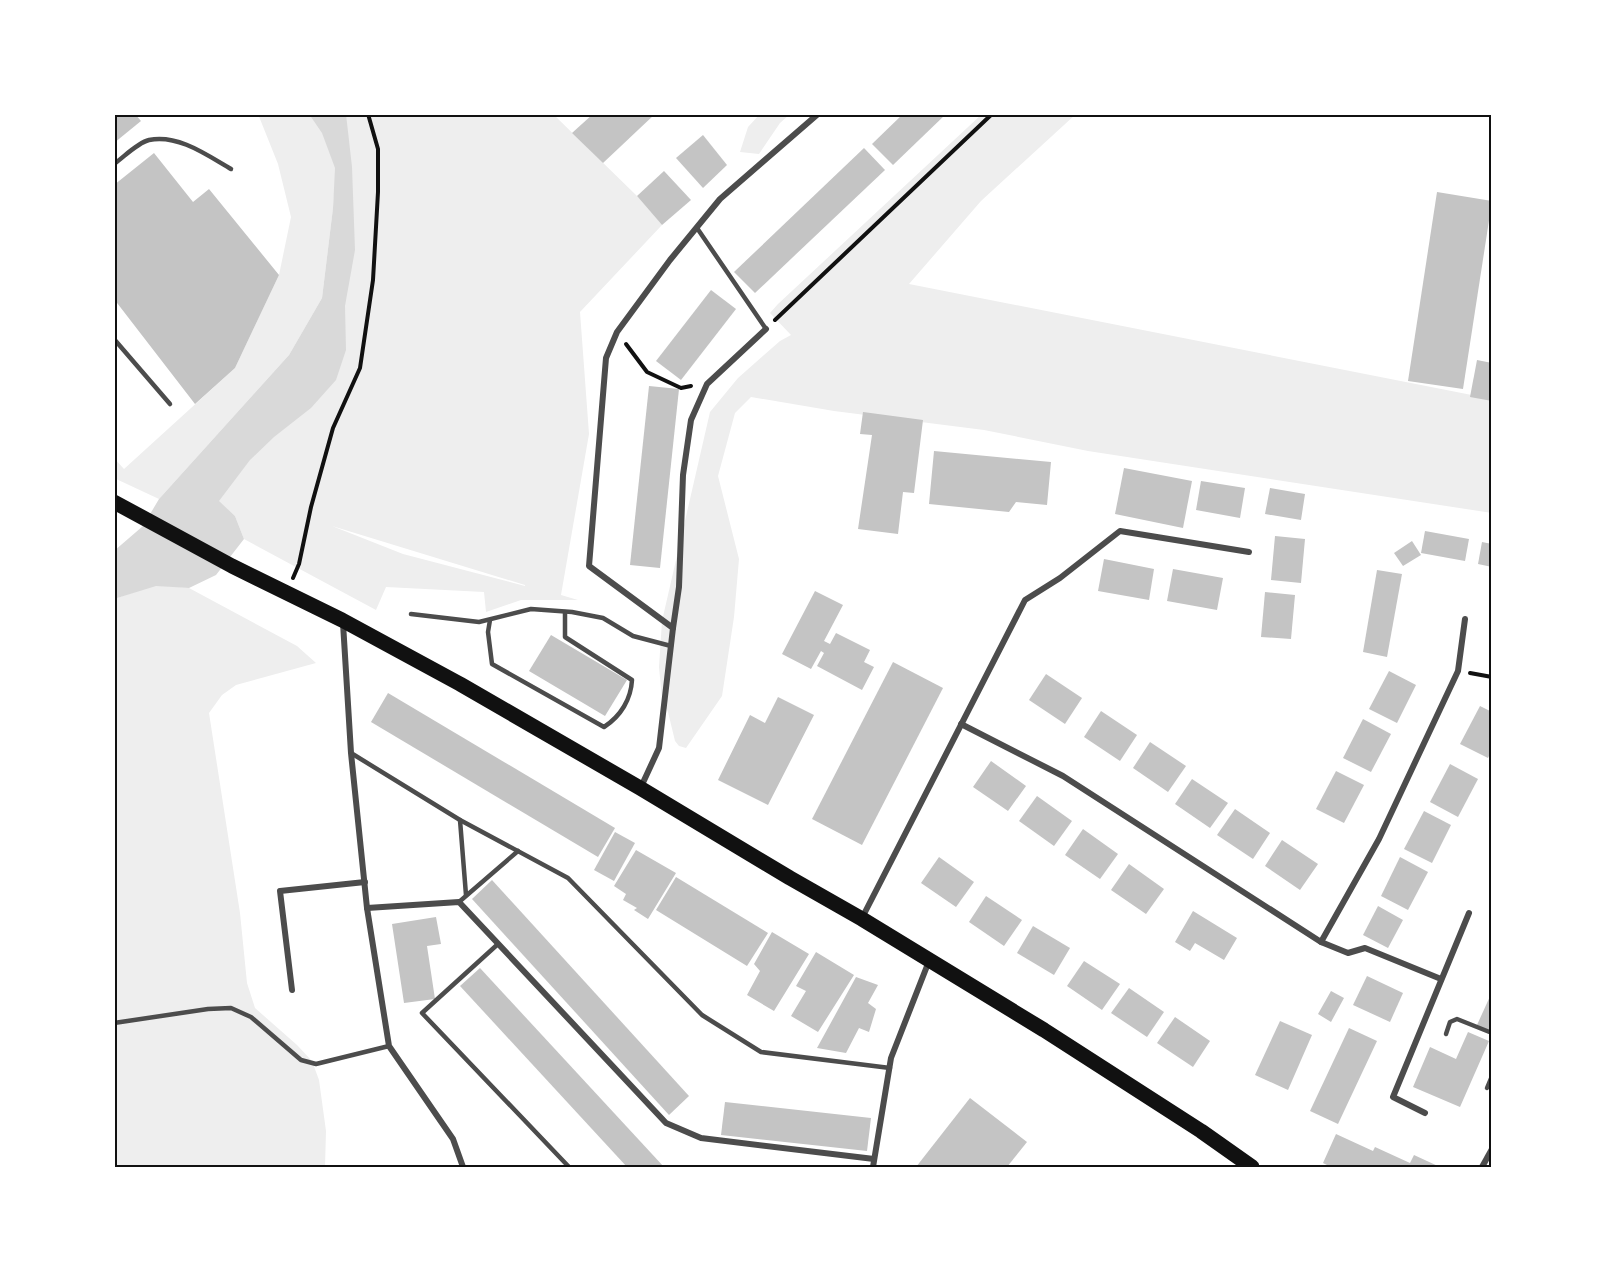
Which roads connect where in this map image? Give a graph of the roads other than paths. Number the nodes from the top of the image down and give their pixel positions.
1 (818, 114) edge
2 (114, 164) edge
3 (231, 169) dead end
4 (697, 228) junction
5 (766, 329) joint
6 (114, 339) edge
7 (170, 404) dead end
8 (114, 502) edge
9 (1249, 552) dead end
10 (565, 612) junction
11 (411, 614) dead end
12 (1465, 619) dead end
13 (342, 620) junction
14 (490, 620) junction
15 (673, 628) junction
16 (671, 646) junction
17 (961, 724) junction
18 (351, 753) junction
19 (640, 788) junction
20 (460, 820) junction
21 (518, 851) junction
22 (365, 882) junction
23 (466, 896) junction
24 (459, 902) junction
25 (367, 908) junction
26 (1469, 913) dead end
27 (862, 919) junction
28 (1321, 942) junction
29 (498, 944) junction
30 (929, 961) junction
31 (1441, 979) junction
32 (292, 990) dead end
33 (114, 1023) edge
34 (1492, 1033) edge
35 (1446, 1034) dead end
36 (388, 1046) junction
37 (890, 1068) junction
38 (1492, 1076) edge
39 (1487, 1088) dead end
40 (1425, 1113) dead end
41 (1492, 1149) edge
42 (874, 1159) junction
43 (463, 1167) edge
44 (569, 1167) edge
45 (873, 1167) edge
46 (1252, 1167) edge
47 (1482, 1167) edge

1 - 4 street
2 - 3 lane
4 - 5 lane
4 - 15 street
5 - 15 street
6 - 7 lane
8 - 13 main road
9 - 17 street
10 - 14 lane
10 - 14 lane
10 - 16 lane
11 - 14 lane
12 - 28 street
13 - 18 street
13 - 19 main road
15 - 16 street
16 - 19 street
17 - 27 street
17 - 28 street
18 - 20 lane
18 - 22 street
19 - 27 main road
20 - 21 lane
20 - 23 lane
21 - 23 lane
21 - 37 lane
22 - 25 street
22 - 32 street
23 - 24 lane
24 - 25 street
24 - 29 street
25 - 36 street
26 - 31 street
27 - 30 main road
28 - 31 street
29 - 42 street
29 - 44 lane
30 - 37 street
30 - 46 main road
31 - 40 street
33 - 36 lane
34 - 35 lane
36 - 43 street
37 - 42 street
38 - 39 lane
41 - 47 street
42 - 45 street

